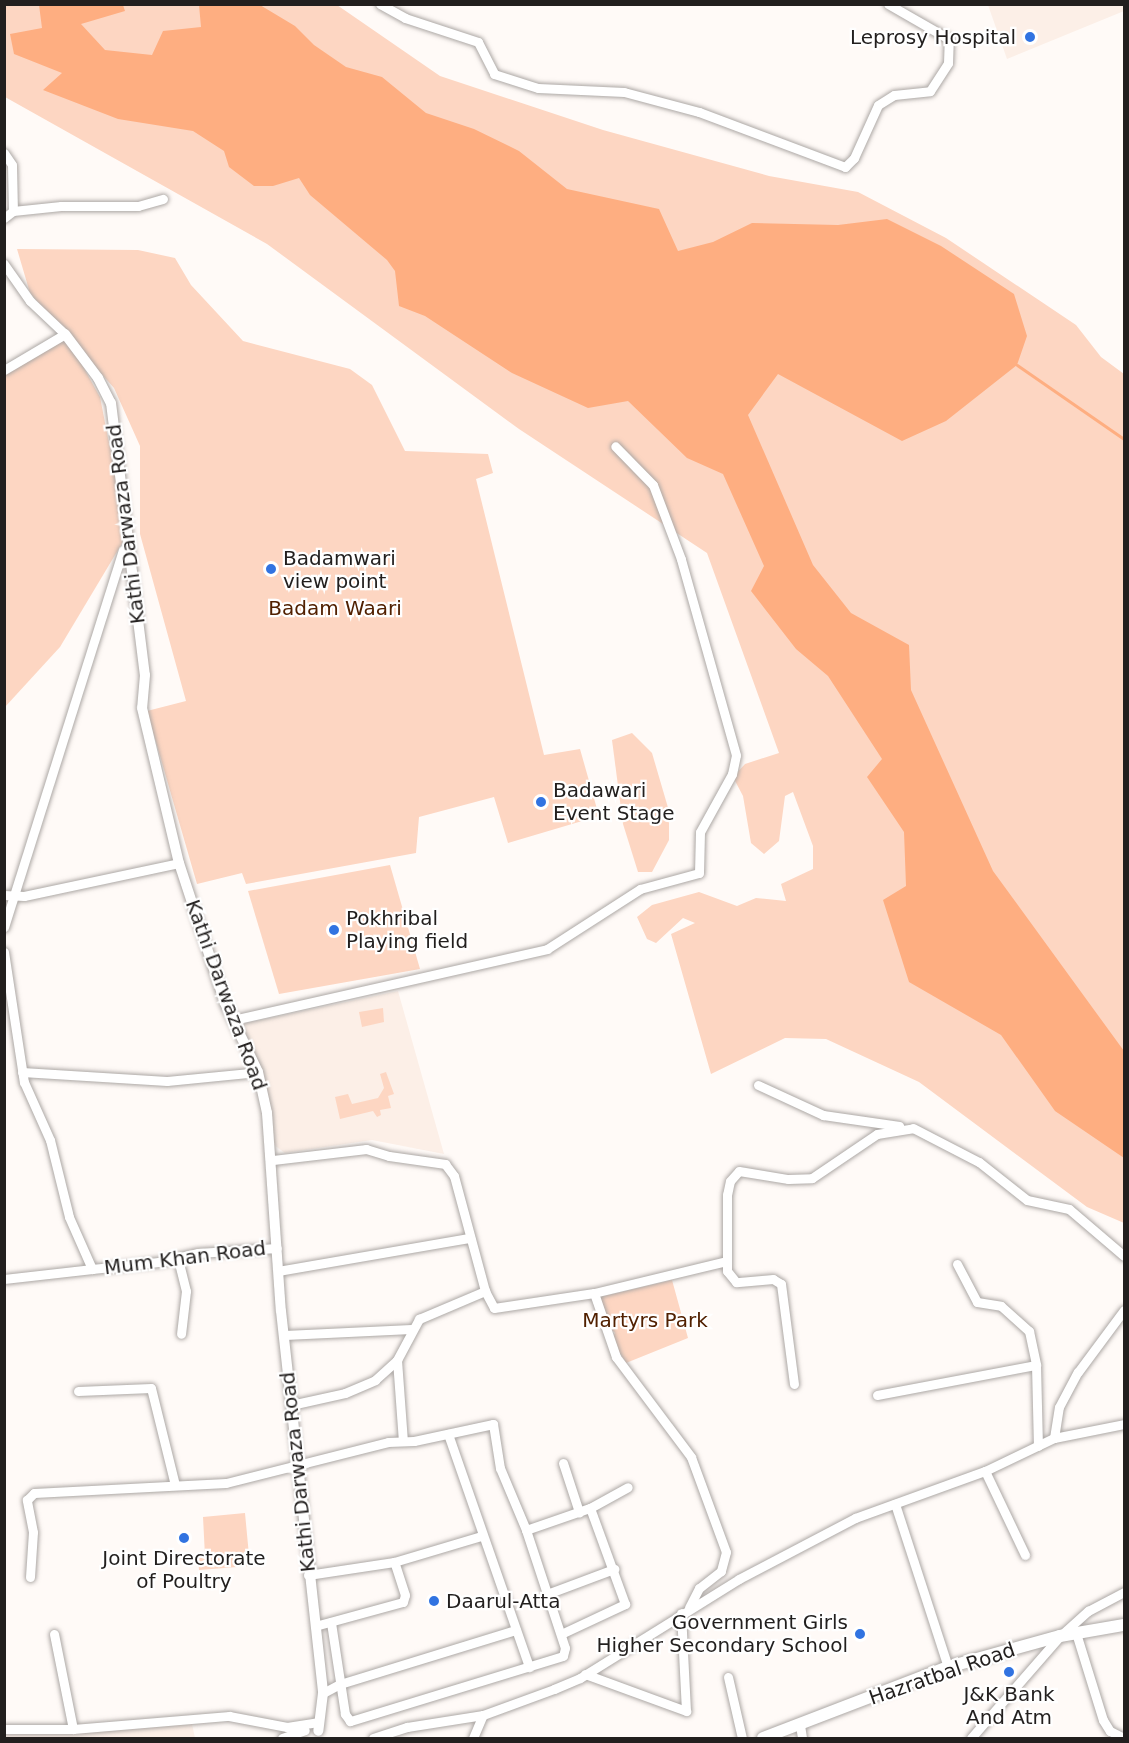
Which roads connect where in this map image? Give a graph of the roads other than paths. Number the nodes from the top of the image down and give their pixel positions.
1 (380, 4) edge
2 (888, 4) edge
3 (4, 153) edge
4 (163, 199) dead end
5 (13, 211) junction
6 (4, 218) edge
7 (4, 264) edge
8 (65, 334) junction
9 (4, 370) edge
10 (615, 446) dead end
11 (123, 550) dead end
12 (178, 862) junction
13 (9, 895) edge
14 (4, 927) edge
15 (4, 952) edge
16 (233, 1020) junction
17 (22, 1072) junction
18 (258, 1072) junction
19 (758, 1085) dead end
20 (905, 1127) junction
21 (273, 1160) junction
22 (470, 1238) junction
23 (277, 1248) junction
24 (1125, 1256) edge
25 (178, 1259) junction
26 (726, 1261) junction
27 (957, 1264) dead end
28 (92, 1269) junction
29 (278, 1271) junction
30 (4, 1279) edge
31 (485, 1291) junction
32 (594, 1293) junction
33 (1125, 1310) edge
34 (412, 1329) junction
35 (182, 1334) dead end
36 (284, 1335) junction
37 (398, 1360) junction
38 (1036, 1365) junction
39 (794, 1384) dead end
40 (78, 1391) dead end
41 (877, 1395) dead end
42 (291, 1405) junction
43 (1125, 1424) edge
44 (448, 1434) junction
45 (1054, 1438) junction
46 (403, 1441) junction
47 (1038, 1446) junction
48 (297, 1463) junction
49 (562, 1463) dead end
50 (985, 1471) junction
51 (175, 1485) junction
52 (628, 1487) dead end
53 (895, 1504) junction
54 (590, 1508) junction
55 (579, 1512) junction
56 (526, 1530) junction
57 (481, 1536) junction
58 (1025, 1555) dead end
59 (394, 1562) junction
60 (614, 1569) junction
61 (308, 1575) junction
62 (30, 1577) dead end
63 (1125, 1592) edge
64 (547, 1594) junction
65 (685, 1611) junction
66 (331, 1622) junction
67 (1125, 1625) edge
68 (315, 1626) junction
69 (516, 1630) junction
70 (1076, 1633) junction
71 (54, 1634) dead end
72 (561, 1634) junction
73 (1060, 1635) junction
74 (529, 1667) junction
75 (948, 1668) junction
76 (585, 1674) junction
77 (728, 1677) dead end
78 (340, 1684) junction
79 (323, 1693) junction
80 (483, 1715) junction
81 (800, 1725) junction
82 (318, 1727) junction
83 (4, 1729) edge
84 (73, 1729) junction
85 (282, 1738) edge
86 (373, 1738) edge
87 (473, 1738) edge
88 (741, 1738) edge
89 (763, 1738) edge
90 (802, 1738) edge
91 (971, 1738) edge
92 (1125, 1738) edge

1 - 2 street
3 - 5 street
4 - 5 street
5 - 6 street
7 - 8 street, Kathi Darwaza Road
8 - 9 street
8 - 12 street, Kathi Darwaza Road
10 - 16 street
11 - 13 street
12 - 13 street
12 - 16 street, Kathi Darwaza Road
13 - 14 street
15 - 17 street, Mum Khan Road
16 - 18 street, Kathi Darwaza Road
17 - 18 street
17 - 28 street, Mum Khan Road
18 - 21 street, Kathi Darwaza Road
19 - 20 street
20 - 24 street
20 - 26 street
21 - 22 street
21 - 23 street, Kathi Darwaza Road
22 - 29 street
22 - 31 street
23 - 25 street, Mum Khan Road
23 - 29 street, Kathi Darwaza Road
25 - 28 street, Mum Khan Road
25 - 35 street
26 - 32 street
26 - 39 street
27 - 38 street
28 - 30 street
29 - 36 street, Kathi Darwaza Road
31 - 32 street
31 - 34 street
32 - 65 street
33 - 45 street
34 - 36 street
34 - 37 street
36 - 42 street, Kathi Darwaza Road
37 - 42 street
37 - 46 street
38 - 41 street
38 - 47 street
40 - 51 street
42 - 48 street, Kathi Darwaza Road
43 - 45 street
44 - 46 street
44 - 56 street
44 - 57 street
45 - 47 street
46 - 48 street
47 - 50 street
48 - 51 street
48 - 61 street, Kathi Darwaza Road
49 - 55 street
50 - 53 street
50 - 58 street
51 - 62 street
52 - 54 street
53 - 65 street
53 - 75 street
54 - 55 street
54 - 60 street
55 - 56 street
56 - 64 street
57 - 59 street
57 - 69 street
59 - 61 street
59 - 66 street
60 - 64 street
60 - 72 street
61 - 68 street, Kathi Darwaza Road
63 - 73 street
64 - 72 street
65 - 76 street
65 - 76 street
66 - 68 street
66 - 78 street
67 - 70 main road, Hazratbal Road
68 - 79 street, Kathi Darwaza Road
69 - 74 street
69 - 78 street
70 - 73 main road, Hazratbal Road
70 - 92 street
71 - 84 street
72 - 74 street
73 - 75 main road, Hazratbal Road
73 - 91 street
74 - 78 street
75 - 81 main road, Hazratbal Road
76 - 80 street
77 - 88 street
78 - 79 street
79 - 82 street, Kathi Darwaza Road
80 - 86 street
80 - 87 street
81 - 89 main road, Hazratbal Road
81 - 90 street
82 - 84 street
82 - 85 street
83 - 84 street

